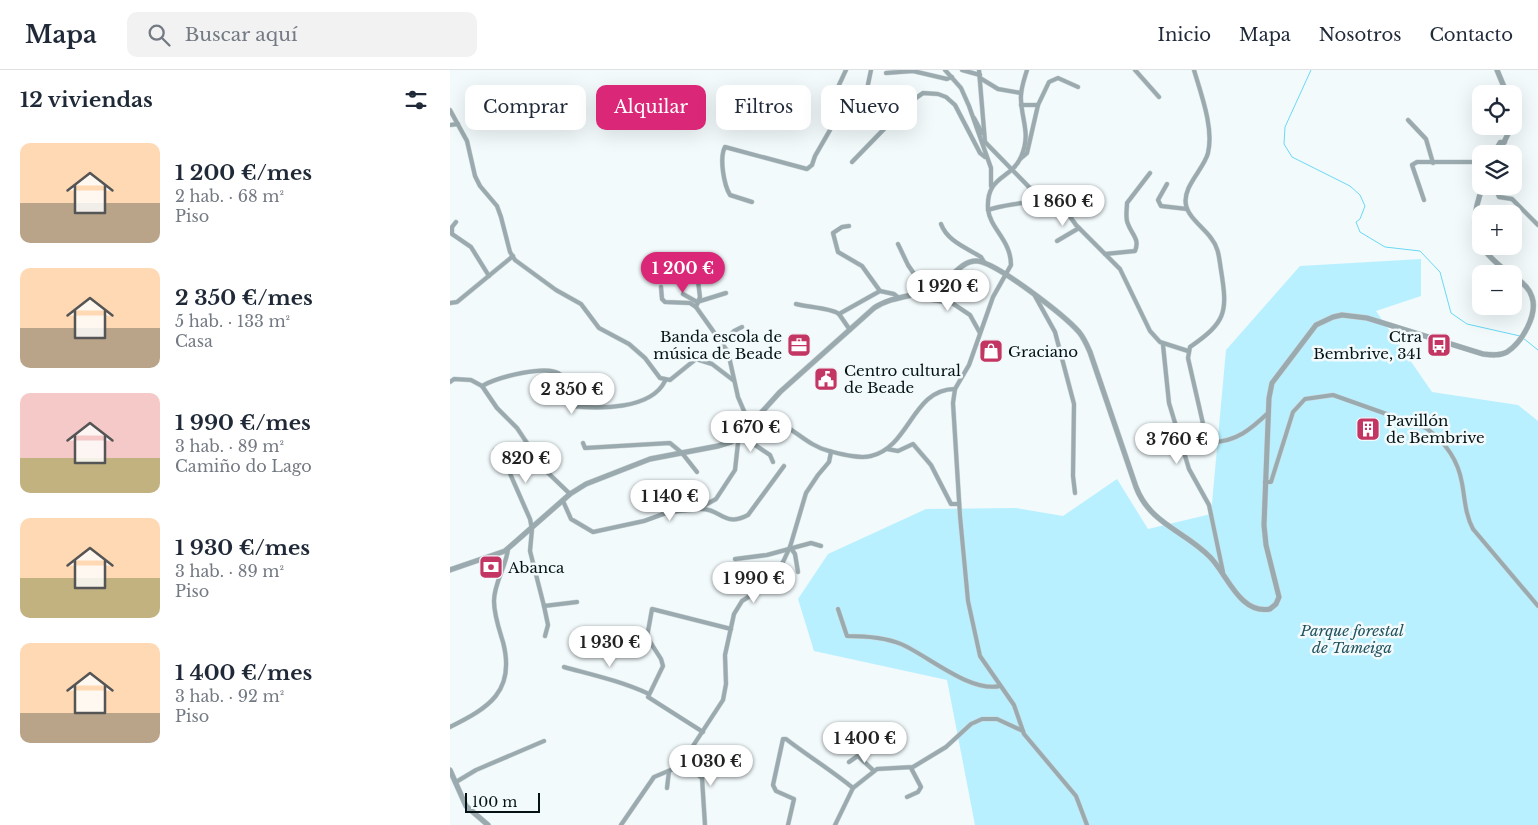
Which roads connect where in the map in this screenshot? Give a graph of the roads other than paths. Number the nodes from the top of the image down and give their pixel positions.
1 (846, 70) edge
2 (871, 70) edge
3 (945, 70) edge
4 (962, 70) edge
5 (979, 70) edge
6 (1027, 70) edge
7 (1135, 70) edge
8 (1194, 70) edge
9 (1497, 70) edge
10 (886, 73) dead end
11 (979, 76) junction
12 (952, 77) junction
13 (868, 85) edge
14 (1504, 85) edge
15 (1078, 87) dead end
16 (1021, 93) junction
17 (1159, 97) dead end
18 (1021, 105) junction
19 (1038, 105) junction
20 (450, 110) edge
21 (973, 118) junction
22 (1408, 120) dead end
23 (458, 124) junction
24 (450, 125) edge
25 (1508, 135) edge
26 (983, 136) junction
27 (1505, 142) junction
28 (1498, 145) edge
29 (1503, 145) edge
30 (985, 157) junction
31 (1020, 159) junction
32 (852, 162) dead end
33 (1472, 162) edge
34 (1433, 163) junction
35 (1012, 167) junction
36 (1150, 173) dead end
37 (1167, 184) dead end
38 (992, 187) junction
39 (1480, 195) edge
40 (1498, 195) edge
41 (1048, 196) junction
42 (1424, 200) dead end
43 (752, 202) dead end
44 (1187, 209) junction
45 (988, 210) junction
46 (1536, 220) edge
47 (456, 222) dead end
48 (941, 224) dead end
49 (1538, 225) edge
50 (849, 226) dead end
51 (1079, 228) junction
52 (1057, 241) dead end
53 (898, 244) dead end
54 (1105, 254) junction
55 (512, 256) junction
56 (984, 262) junction
57 (1499, 265) edge
58 (1007, 273) junction
59 (697, 274) dead end
60 (490, 276) junction
61 (1522, 283) edge
62 (661, 287) dead end
63 (880, 291) junction
64 (926, 291) junction
65 (726, 293) dead end
66 (683, 294) dead end
67 (1035, 296) junction
68 (899, 298) junction
69 (450, 303) edge
70 (697, 304) junction
71 (796, 304) dead end
72 (839, 314) junction
73 (742, 327) dead end
74 (850, 330) junction
75 (980, 333) junction
76 (724, 342) junction
77 (1163, 345) junction
78 (1188, 351) junction
79 (733, 380) junction
80 (665, 381) junction
81 (450, 382) edge
82 (482, 386) junction
83 (955, 389) junction
84 (1268, 413) junction
85 (750, 425) junction
86 (738, 436) junction
87 (584, 443) dead end
88 (887, 449) junction
89 (495, 450) dead end
90 (831, 452) junction
91 (682, 453) junction
92 (773, 462) dead end
93 (784, 466) dead end
94 (697, 472) dead end
95 (1265, 482) junction
96 (1075, 493) dead end
97 (570, 494) junction
98 (563, 501) junction
99 (959, 504) junction
100 (698, 509) junction
101 (532, 529) junction
102 (821, 546) dead end
103 (790, 547) junction
104 (508, 549) junction
105 (735, 559) dead end
106 (450, 570) edge
107 (798, 572) dead end
108 (1224, 576) junction
109 (577, 602) dead end
110 (544, 606) junction
111 (1538, 606) edge
112 (838, 609) dead end
113 (731, 629) junction
114 (545, 636) dead end
115 (564, 667) dead end
116 (1000, 686) junction
117 (649, 694) junction
118 (450, 727) edge
119 (1023, 731) junction
120 (703, 732) junction
121 (544, 741) dead end
122 (869, 748) dead end
123 (859, 757) junction
124 (849, 762) dead end
125 (685, 764) junction
126 (911, 768) junction
127 (450, 770) edge
128 (669, 770) junction
129 (874, 771) junction
130 (456, 782) junction
131 (667, 788) dead end
132 (853, 788) junction
133 (907, 797) dead end
134 (488, 825) edge
135 (621, 825) edge
136 (705, 825) edge
137 (788, 825) edge
138 (835, 825) edge
139 (1087, 825) edge

1 - 43 street
2 - 13 street
3 - 12 street
4 - 11 street
5 - 11 street
6 - 16 street
7 - 17 street
8 - 44 street
9 - 14 street
10 - 12 street
11 - 16 street
11 - 26 street
12 - 21 street
15 - 19 street
16 - 18 street
18 - 19 street
18 - 31 street
19 - 31 street
20 - 23 street
21 - 26 street
21 - 30 street
22 - 34 street
23 - 24 street
23 - 55 street
25 - 27 street
26 - 35 street
27 - 28 street
27 - 29 street
30 - 32 street
30 - 38 street
31 - 35 street
33 - 34 street
34 - 42 street
35 - 38 street
35 - 41 street
36 - 54 street
37 - 44 street
38 - 45 street
39 - 57 street
40 - 46 street
41 - 45 street
41 - 51 street
44 - 78 street
45 - 58 street
46 - 49 street
47 - 60 street
48 - 56 street
50 - 63 street
51 - 52 street
51 - 54 street
53 - 64 street
54 - 77 street
55 - 60 street
55 - 80 street
56 - 58 street
56 - 64 street
58 - 67 street
58 - 75 street
59 - 70 street
60 - 69 street
61 - 84 street
62 - 70 street
63 - 68 street
63 - 72 street
64 - 68 street
64 - 75 street
65 - 70 street
66 - 70 street
67 - 96 street
67 - 108 street
68 - 74 street
70 - 76 street
71 - 72 street
72 - 74 street
73 - 76 street
74 - 85 street
75 - 83 street
76 - 79 street
77 - 78 street
77 - 108 street
78 - 84 street
79 - 80 street
79 - 85 street
80 - 82 street
81 - 82 street
82 - 97 street
83 - 88 street
83 - 99 street
84 - 95 street
85 - 86 street
85 - 90 street
86 - 91 street
86 - 92 street
86 - 100 street
87 - 91 street
88 - 90 street
88 - 99 street
89 - 101 street
90 - 103 street
91 - 94 street
91 - 97 street
93 - 100 street
95 - 108 street
95 - 111 street
97 - 98 street
98 - 100 street
98 - 101 street
99 - 116 street
101 - 104 street
101 - 110 street
102 - 103 street
103 - 105 street
103 - 107 street
103 - 113 street
104 - 106 street
104 - 118 street
109 - 110 street
110 - 114 street
112 - 116 street
113 - 117 street
113 - 120 street
115 - 117 street
116 - 119 street
117 - 120 street
119 - 126 street
119 - 139 street
120 - 125 street
121 - 130 street
122 - 123 street
123 - 124 street
123 - 129 street
125 - 128 street
125 - 136 street
126 - 129 street
126 - 133 street
127 - 130 street
128 - 131 street
128 - 135 street
129 - 132 street
130 - 134 street
132 - 137 street
132 - 138 street

